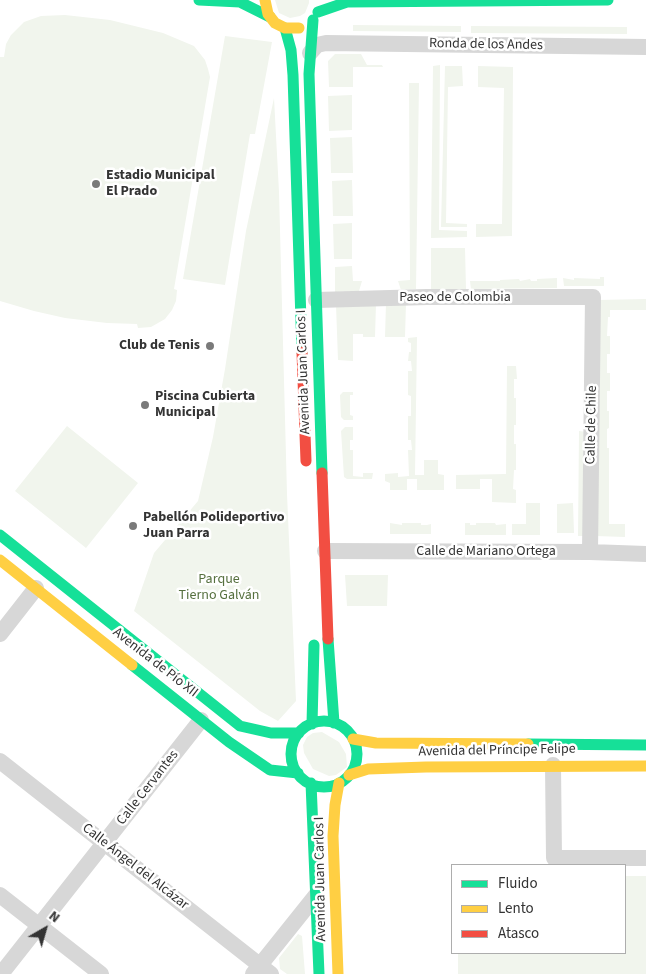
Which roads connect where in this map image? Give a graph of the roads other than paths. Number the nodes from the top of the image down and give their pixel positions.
1 (199, 0) edge
2 (265, 0) edge
3 (320, 0) edge
4 (608, 0) edge
5 (243, 1) edge
6 (345, 1) edge
7 (476, 1) edge
8 (270, 17) junction
9 (314, 22) junction
10 (285, 28) junction
11 (326, 44) junction
12 (646, 47) edge
13 (310, 53) junction
14 (593, 297) joint
15 (316, 300) junction
16 (307, 473) dead end
17 (0, 535) edge
18 (325, 551) junction
19 (590, 552) junction
20 (646, 554) edge
21 (0, 560) edge
22 (36, 588) junction
23 (313, 631) dead end
24 (0, 634) edge
25 (201, 720) junction
26 (334, 723) junction
27 (312, 724) junction
28 (299, 733) junction
29 (353, 739) junction
30 (646, 745) edge
31 (0, 761) edge
32 (554, 765) junction
33 (646, 766) edge
34 (298, 773) junction
35 (350, 775) junction
36 (310, 783) junction
37 (339, 783) junction
38 (105, 843) junction
39 (646, 858) edge
40 (317, 894) junction
41 (0, 895) edge
42 (39, 926) junction
43 (261, 971) edge
44 (1, 974) edge
45 (101, 974) edge
46 (319, 974) edge
47 (338, 974) edge

1 - 5 street
2 - 8 street
3 - 9 street, Avenida Juan Carlos I
4 - 7 street
5 - 8 street
6 - 7 street
6 - 9 street
8 - 10 street
9 - 10 street
9 - 11 street
9 - 13 street, Avenida Juan Carlos I
10 - 16 street, Avenida Juan Carlos I
11 - 12 street, Ronda de los Andes
11 - 13 street, Ronda de los Andes
13 - 15 street, Avenida Juan Carlos I
14 - 15 street, Paseo de Colombia
14 - 19 street, Calle de Chile
15 - 18 street, Avenida Juan Carlos I
17 - 28 street, Avenida de Pío XII
18 - 19 street, Calle de Mariano Ortega
18 - 26 street, Avenida Juan Carlos I
19 - 20 street, Calle de Mariano Ortega
21 - 22 street, Avenida de Pío XII
22 - 24 street
22 - 25 street, Avenida de Pío XII
23 - 27 street
25 - 34 street, Avenida de Pío XII
25 - 38 street, Calle Cervantes
26 - 27 street
26 - 29 street
27 - 28 street
28 - 34 street
29 - 30 street, Avenida del Príncipe Felipe
29 - 35 street
31 - 38 street, Calle Ángel del Alcázar
32 - 33 street, Avenida del Príncipe Felipe
32 - 35 street, Avenida del Príncipe Felipe
32 - 39 street
34 - 36 street
35 - 37 street
36 - 37 street
36 - 40 street, Avenida Juan Carlos I
37 - 47 street, Avenida Juan Carlos I
38 - 42 street, Calle Cervantes
38 - 43 street, Calle Ángel del Alcázar
40 - 43 street
40 - 46 street, Avenida Juan Carlos I
41 - 42 street
42 - 44 street, Calle Cervantes
42 - 45 street

